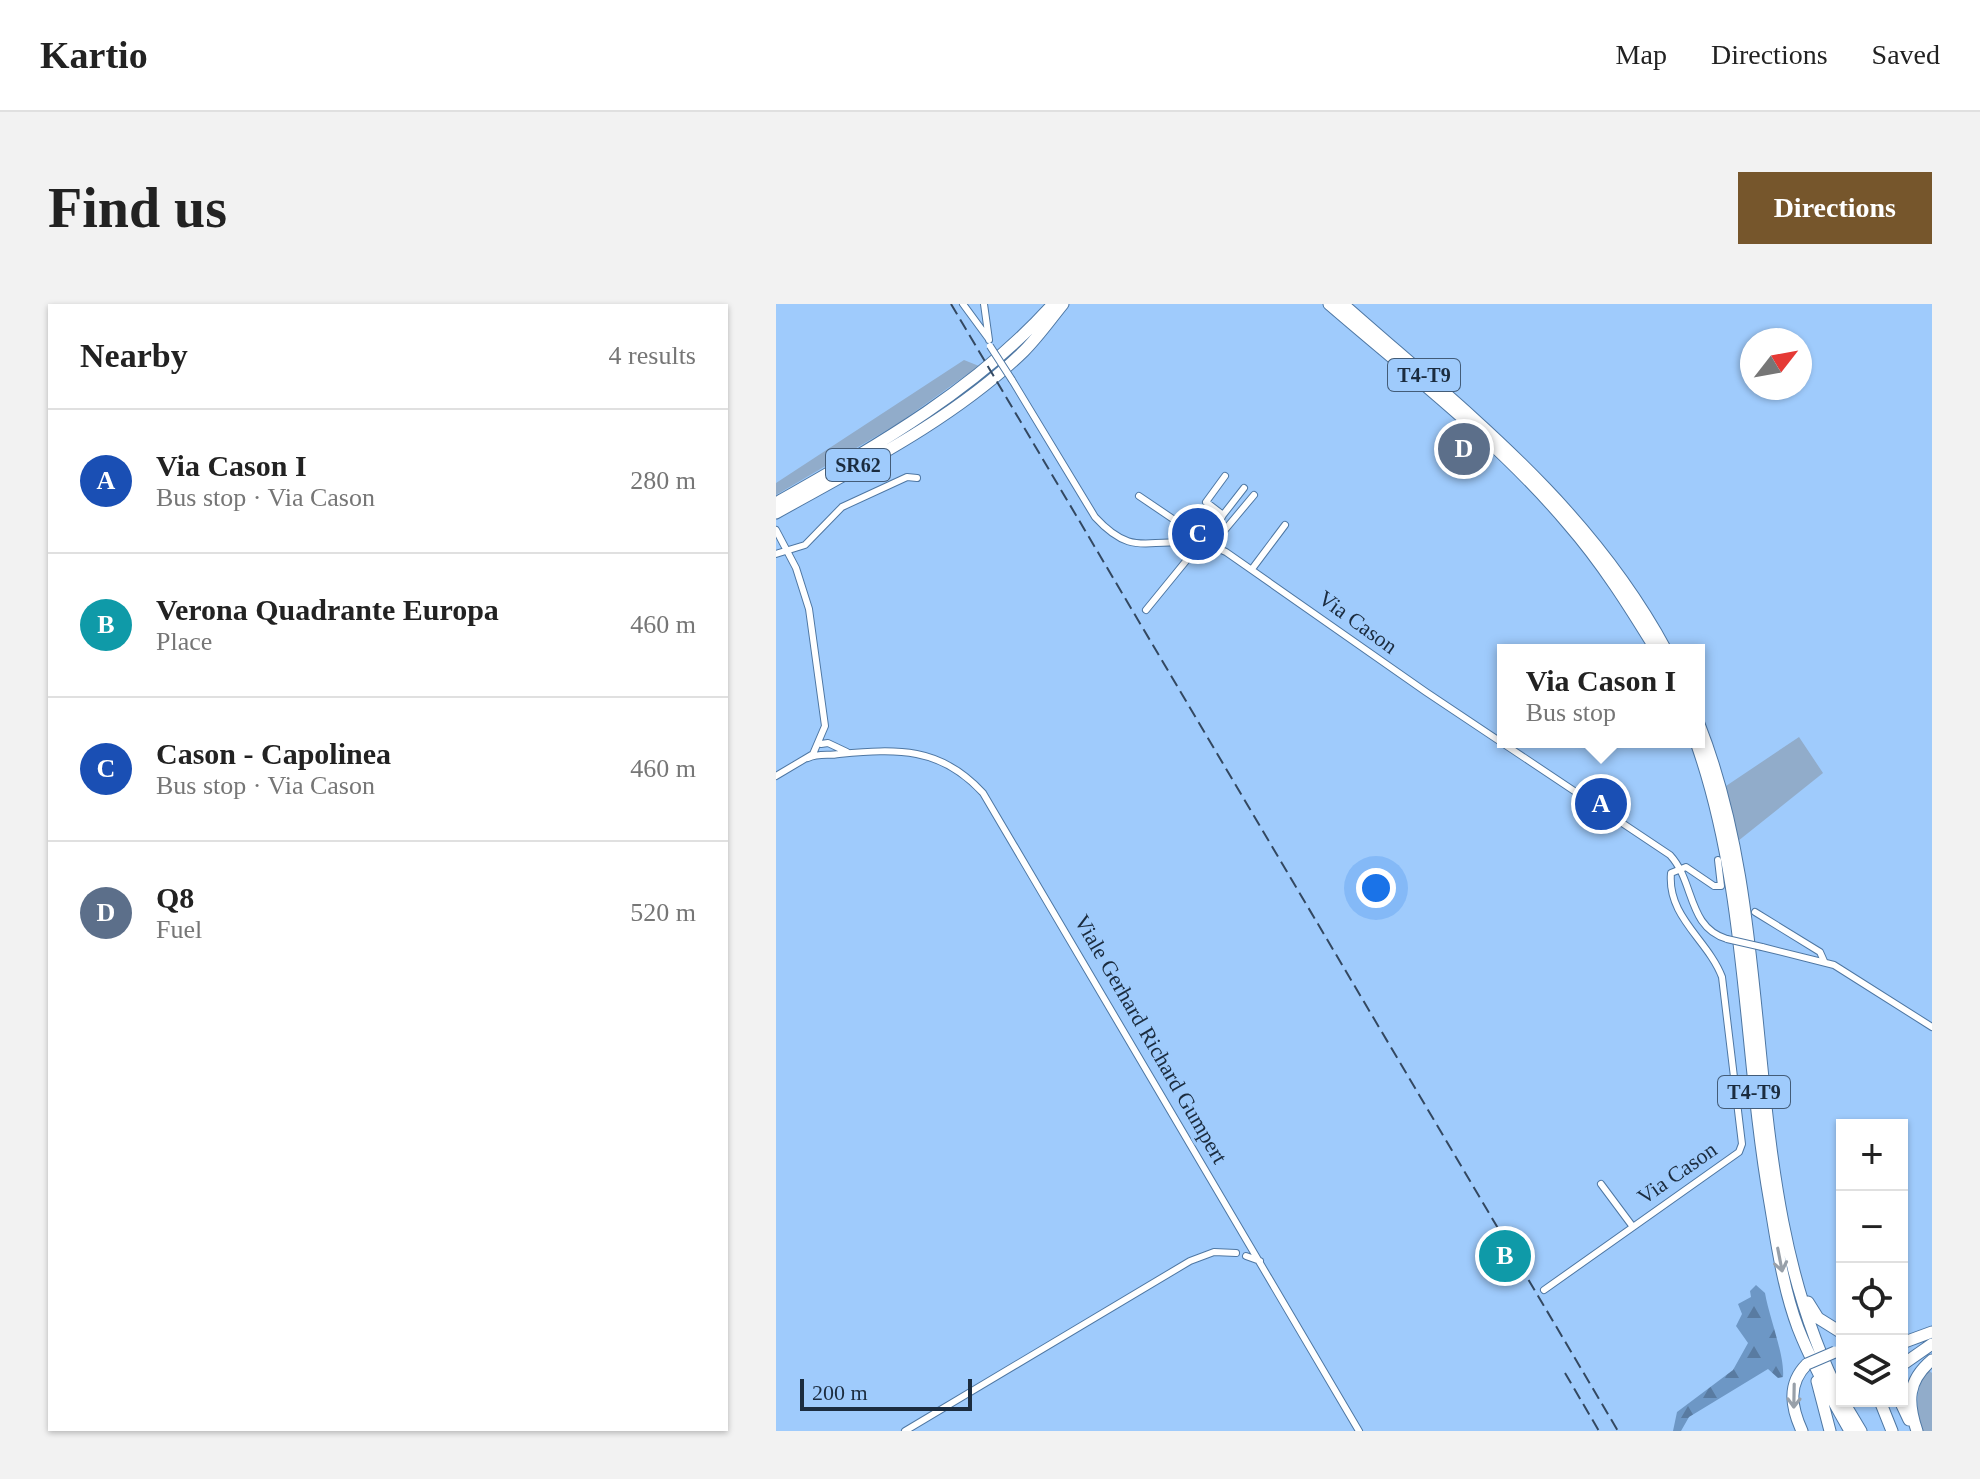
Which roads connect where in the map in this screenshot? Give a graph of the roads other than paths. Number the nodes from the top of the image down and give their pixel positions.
1 (963, 304) edge
2 (984, 304) edge
3 (1044, 304) edge
4 (1053, 304) edge
5 (1063, 304) edge
6 (1072, 304) edge
7 (1329, 304) edge
8 (1343, 304) edge
9 (1035, 339) junction
10 (989, 342) junction
11 (1015, 343) junction
12 (1225, 476) dead end
13 (917, 478) dead end
14 (1244, 488) dead end
15 (1254, 495) dead end
16 (1139, 496) dead end
17 (776, 503) edge
18 (776, 513) edge
19 (1223, 515) junction
20 (1285, 525) dead end
21 (1187, 529) junction
22 (778, 533) edge
23 (1185, 543) junction
24 (1203, 543) junction
25 (787, 551) junction
26 (776, 554) edge
27 (1252, 569) junction
28 (1146, 610) dead end
29 (1652, 644) edge
30 (1662, 644) edge
31 (1497, 739) edge
32 (1705, 742) edge
33 (818, 747) junction
34 (1510, 748) edge
35 (1698, 748) edge
36 (842, 753) junction
37 (808, 758) junction
38 (776, 776) edge
39 (1718, 860) dead end
40 (1679, 867) junction
41 (1755, 912) dead end
42 (1824, 961) junction
43 (1932, 1027) edge
44 (1601, 1184) dead end
45 (1633, 1227) junction
46 (1236, 1253) dead end
47 (1246, 1256) dead end
48 (1792, 1259) junction
49 (1260, 1261) junction
50 (1544, 1290) dead end
51 (1798, 1327) junction
52 (1836, 1330) edge
53 (1932, 1332) edge
54 (1908, 1341) edge
55 (1927, 1347) edge
56 (1836, 1353) edge
57 (1908, 1359) edge
58 (1932, 1360) edge
59 (1836, 1384) edge
60 (1847, 1407) edge
61 (1885, 1407) edge
62 (1903, 1407) edge
63 (905, 1431) edge
64 (1359, 1431) edge
65 (1802, 1431) edge
66 (1830, 1431) edge
67 (1850, 1431) edge
68 (1861, 1431) edge
69 (1892, 1431) edge
70 (1916, 1431) edge

1 - 10 street, Via Cason
2 - 10 street, Via Cason
3 - 11 highway, SR62
4 - 11 highway
5 - 9 highway, SR62
6 - 9 highway
7 - 29 highway, T4-T9
8 - 30 highway, T4-T9
9 - 18 highway, SR62
10 - 23 street, Via Cason, bridge
11 - 17 highway, SR62
12 - 19 street
13 - 25 street
14 - 19 street
15 - 24 street
16 - 21 street, Via Cason
19 - 24 street
20 - 27 street
21 - 23 street
21 - 24 street, Via Cason
21 - 24 street, Via Cason
22 - 25 street
23 - 24 street, Via Cason
24 - 27 street, Via Cason
24 - 28 street
25 - 26 street
25 - 33 street
27 - 31 street, Via Cason
32 - 48 highway, T4-T9
33 - 36 street
33 - 37 street
34 - 40 street, Via Cason
35 -> 51 highway, T4-T9
36 - 37 street, Viale Gerhard Richard Gumpert
36 - 49 street, Viale Gerhard Richard Gumpert
37 - 38 street
39 - 40 street, Via Cason
40 - 42 street, Via Cason, bridge
40 - 45 street, Via Cason
41 - 42 street, Via Cason
42 - 43 street, Via Cason
44 - 45 street
45 - 50 street, Via Cason
46 - 63 street
47 - 49 street
48 - 52 highway, T4-T9
48 - 59 highway, T4-T9
49 - 64 street, Viale Gerhard Richard Gumpert
51 - 66 highway, T4-T9
51 - 67 highway, T4-T9
53 - 54 highway
55 - 57 highway
56 -> 65 highway, bridge
58 - 70 highway
60 - 68 highway, T4-T9
61 - 69 highway
62 - 70 highway

